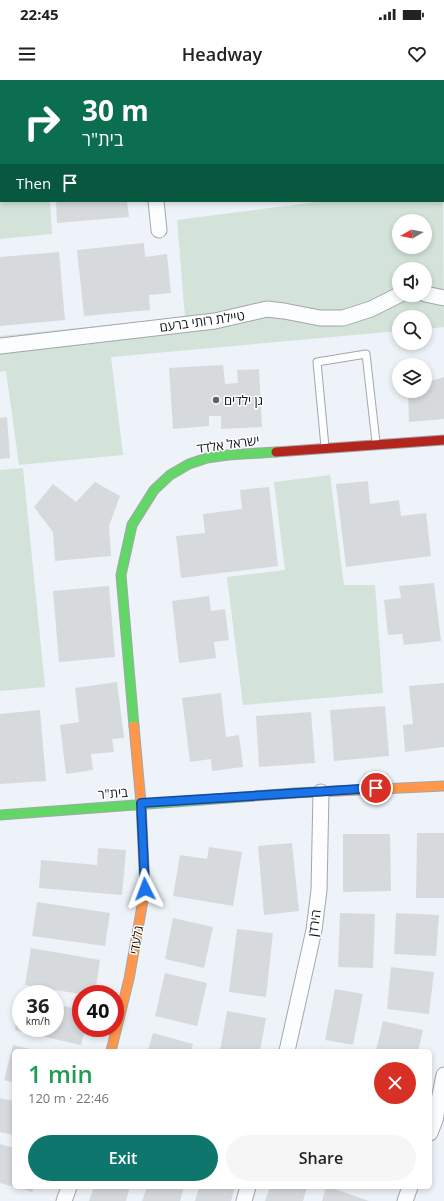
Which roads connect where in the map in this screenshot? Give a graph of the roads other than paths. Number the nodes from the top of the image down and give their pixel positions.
1 (156, 202) edge
2 (159, 230) dead end
3 (432, 295) edge
4 (392, 298) edge
5 (444, 298) edge
6 (0, 346) edge
7 (444, 440) edge
8 (376, 445) junction
9 (325, 448) junction
10 (444, 786) edge
11 (321, 792) junction
12 (141, 803) junction
13 (0, 815) edge
14 (112, 1049) edge
15 (287, 1049) edge
16 (444, 1075) edge
17 (436, 1124) edge
18 (68, 1189) edge
19 (247, 1189) edge
20 (409, 1189) edge
21 (64, 1201) edge
22 (244, 1201) edge
23 (405, 1201) edge

1 - 2 street
3 - 5 street
4 - 6 street, טיילת רותי ברעם
7 - 8 street, ישראל אלדד
8 - 9 street, ישראל אלדד
8 - 9 lane
9 - 12 street, ישראל אלדד
10 - 11 street, בית"ר
11 - 12 street, בית"ר
11 - 15 street, הירדן
12 - 13 street, בית"ר
12 - 14 street, גלעדי
16 - 17 street
18 - 21 street
19 - 22 street
20 - 23 street

